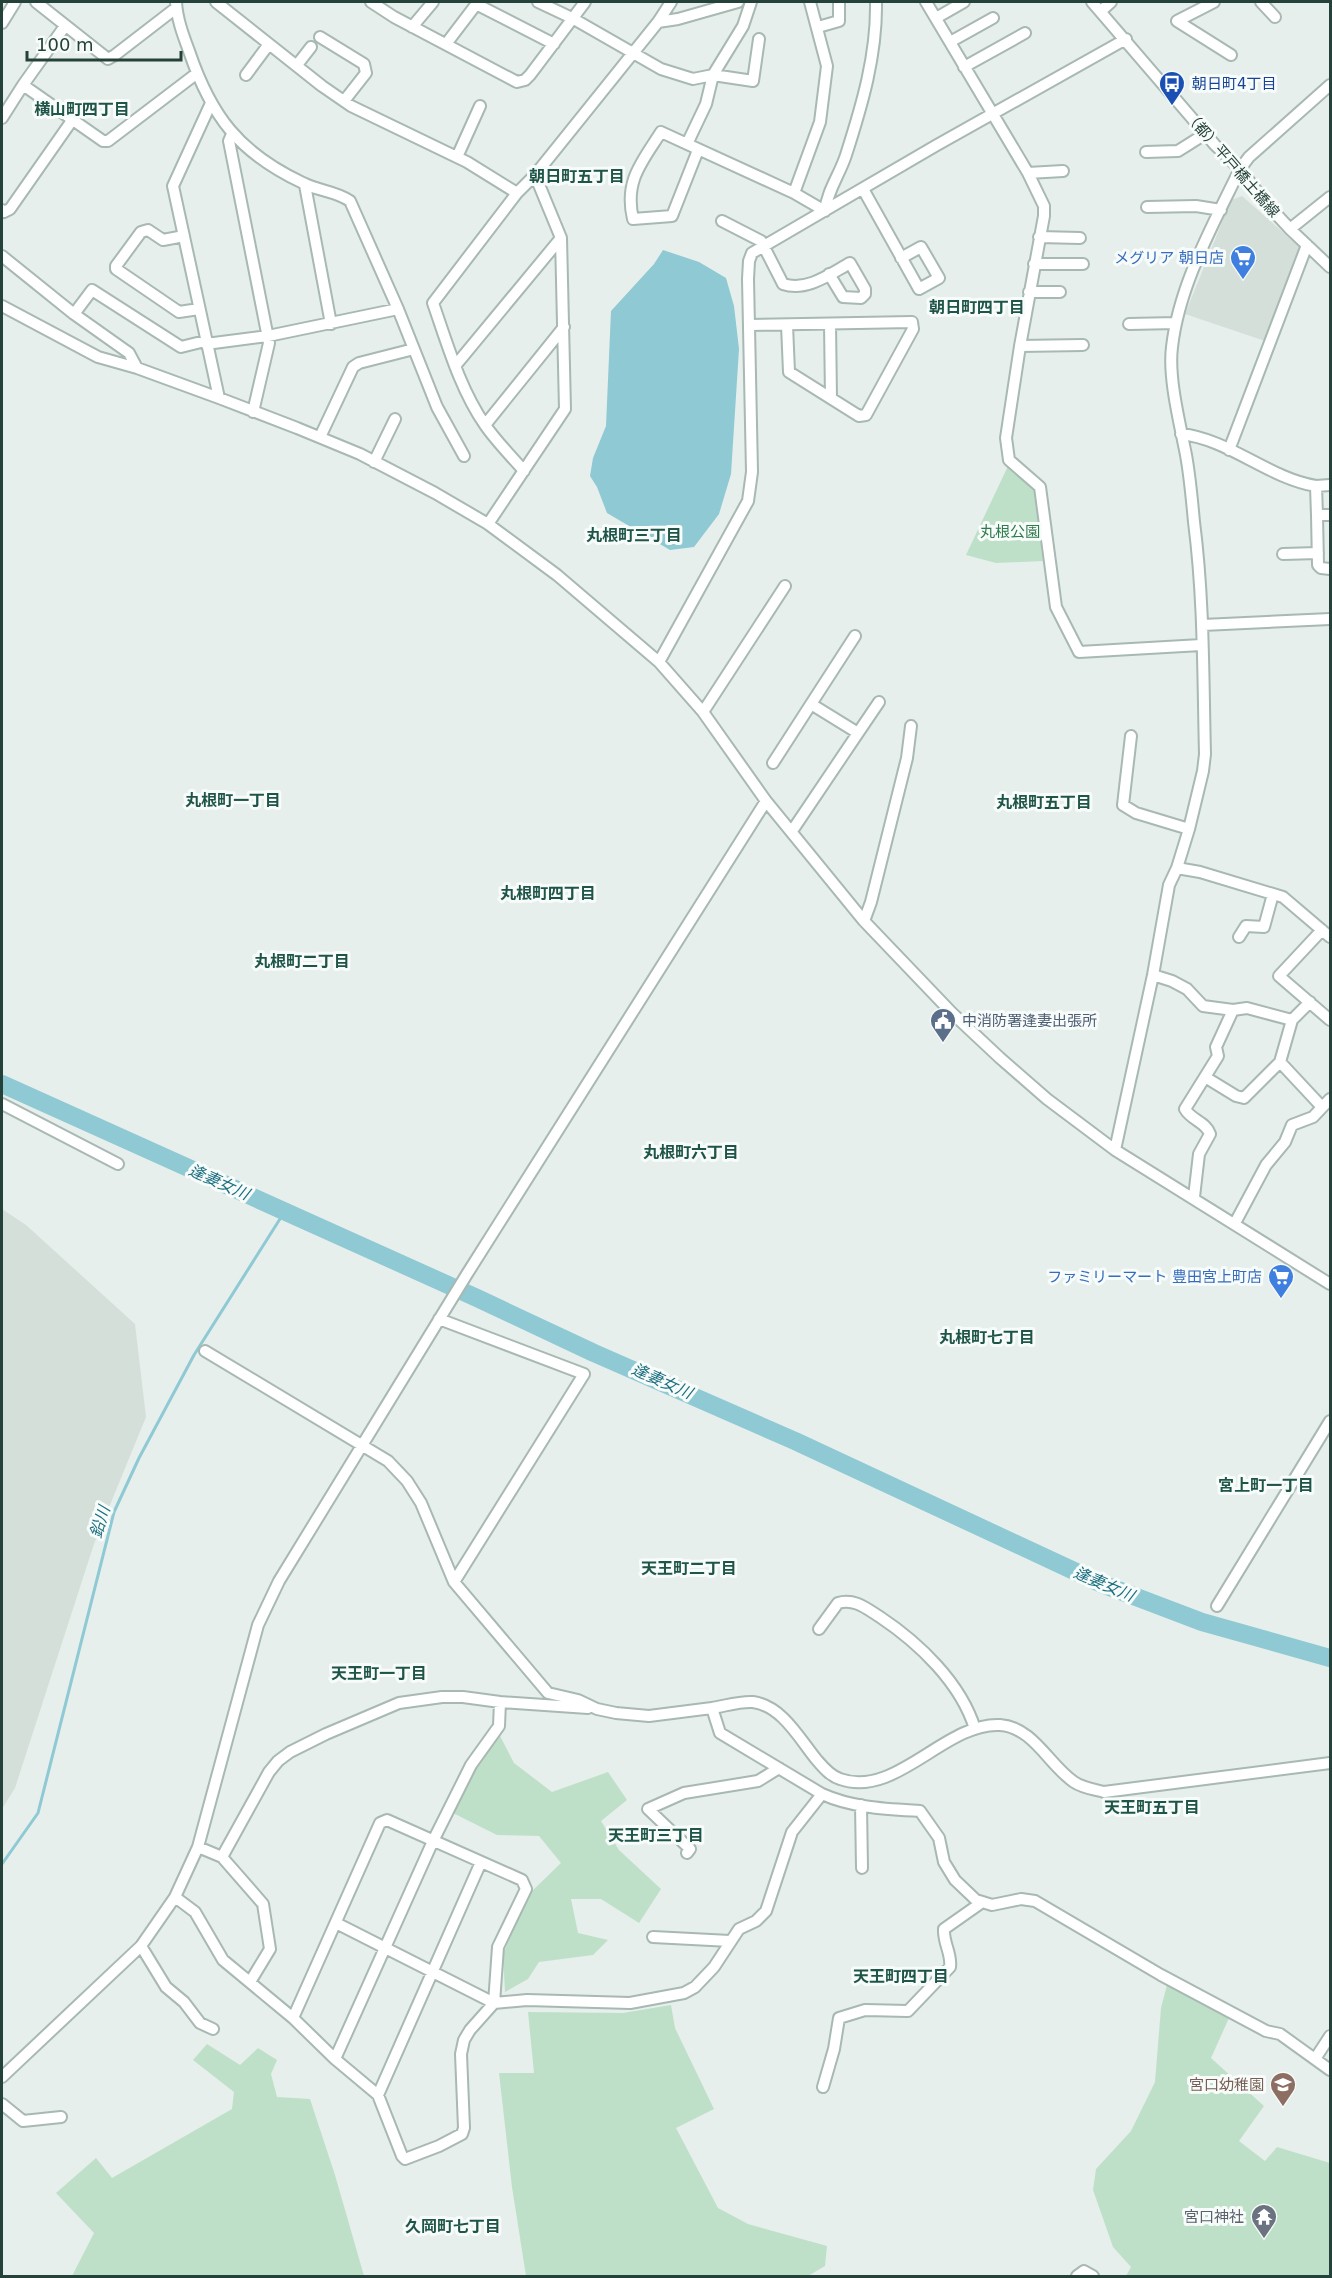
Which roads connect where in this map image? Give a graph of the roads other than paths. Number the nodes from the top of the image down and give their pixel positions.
1 (15, 2) edge
2 (36, 2) edge
3 (216, 2) edge
4 (371, 2) edge
5 (433, 2) edge
6 (538, 2) edge
7 (585, 2) edge
8 (671, 2) edge
9 (738, 2) edge
10 (751, 2) edge
11 (810, 2) edge
12 (839, 2) edge
13 (876, 2) edge
14 (926, 2) edge
15 (964, 2) edge
16 (1092, 2) edge
17 (1111, 2) edge
18 (1214, 2) edge
19 (1261, 2) edge
20 (477, 3) edge
21 (176, 5) edge
22 (1103, 6) edge
23 (1275, 17) dead end
24 (572, 18) junction
25 (936, 18) junction
26 (993, 18) dead end
27 (658, 22) junction
28 (2, 23) edge
29 (65, 26) junction
30 (412, 27) junction
31 (818, 27) junction
32 (1025, 33) dead end
33 (320, 37) dead end
34 (759, 39) dead end
35 (1126, 39) junction
36 (950, 42) junction
37 (270, 44) junction
38 (446, 44) junction
39 (554, 44) junction
40 (311, 47) dead end
41 (632, 53) junction
42 (1231, 55) dead end
43 (297, 65) junction
44 (964, 67) junction
45 (196, 74) junction
46 (246, 75) dead end
47 (713, 75) junction
48 (23, 85) junction
49 (1330, 85) edge
50 (344, 101) junction
51 (210, 103) junction
52 (480, 106) dead end
53 (993, 115) junction
54 (2, 118) edge
55 (73, 119) junction
56 (232, 134) junction
57 (1205, 134) junction
58 (687, 144) junction
59 (698, 150) junction
60 (1146, 152) dead end
61 (457, 157) junction
62 (1240, 170) junction
63 (1063, 171) dead end
64 (1028, 173) junction
65 (535, 175) junction
66 (305, 185) junction
67 (863, 189) junction
68 (518, 193) junction
69 (794, 193) junction
70 (1330, 196) edge
71 (1147, 207) dead end
72 (2, 210) edge
73 (1221, 210) junction
74 (825, 211) junction
75 (722, 220) dead end
76 (1290, 229) junction
77 (184, 236) junction
78 (1039, 237) junction
79 (561, 238) junction
80 (1080, 238) dead end
81 (1307, 245) junction
82 (763, 247) junction
83 (2, 256) edge
84 (901, 258) dead end
85 (1034, 264) junction
86 (1083, 264) dead end
87 (1330, 267) edge
88 (829, 274) dead end
89 (1029, 292) junction
90 (1060, 292) dead end
91 (2, 306) edge
92 (199, 309) junction
93 (398, 309) junction
94 (74, 314) junction
95 (1176, 323) junction
96 (332, 324) junction
97 (830, 324) junction
98 (1129, 324) dead end
99 (749, 325) junction
100 (787, 325) junction
101 (564, 327) junction
102 (268, 336) junction
103 (206, 343) junction
104 (1083, 345) dead end
105 (1020, 346) junction
106 (414, 349) junction
107 (455, 366) junction
108 (137, 368) junction
109 (219, 398) junction
110 (831, 398) junction
111 (253, 412) junction
112 (395, 419) dead end
113 (485, 425) junction
114 (1181, 434) junction
115 (320, 437) junction
116 (1229, 450) junction
117 (464, 456) dead end
118 (374, 462) junction
119 (524, 471) junction
120 (1330, 485) edge
121 (1316, 486) junction
122 (1317, 515) junction
123 (1330, 515) edge
124 (488, 524) junction
125 (1317, 553) junction
126 (1283, 554) dead end
127 (1330, 569) edge
128 (785, 586) dead end
129 (1330, 619) edge
130 (1203, 625) junction
131 (855, 636) dead end
132 (1202, 645) junction
133 (659, 662) junction
134 (879, 702) dead end
135 (811, 704) junction
136 (703, 712) junction
137 (911, 726) dead end
138 (858, 733) junction
139 (1131, 736) dead end
140 (773, 763) dead end
141 (766, 801) junction
142 (1189, 829) junction
143 (792, 831) junction
144 (1177, 868) junction
145 (1273, 894) junction
146 (864, 921) junction
147 (1322, 930) junction
148 (1239, 937) dead end
149 (1330, 938) edge
150 (1154, 975) junction
151 (1310, 1002) junction
152 (1233, 1010) junction
153 (1292, 1020) junction
154 (1330, 1020) edge
155 (1280, 1062) junction
156 (1205, 1077) junction
157 (1326, 1103) edge
158 (2, 1104) edge
159 (1115, 1150) junction
160 (118, 1164) dead end
161 (1194, 1197) junction
162 (1235, 1223) junction
163 (1330, 1284) edge
164 (440, 1319) junction
165 (205, 1351) dead end
166 (1330, 1420) edge
167 (362, 1444) junction
168 (454, 1582) junction
169 (1217, 1606) dead end
170 (819, 1629) dead end
171 (500, 1702) junction
172 (712, 1708) junction
173 (597, 1709) junction
174 (975, 1729) junction
175 (1330, 1763) edge
176 (779, 1768) junction
177 (822, 1794) junction
178 (861, 1805) junction
179 (433, 1841) junction
180 (198, 1847) junction
181 (687, 1853) dead end
182 (222, 1857) junction
183 (481, 1862) junction
184 (862, 1868) dead end
185 (175, 1897) junction
186 (981, 1903) junction
187 (336, 1923) junction
188 (653, 1938) dead end
189 (730, 1941) junction
190 (141, 1946) junction
191 (384, 1948) junction
192 (434, 1971) junction
193 (250, 1983) junction
194 (494, 2003) junction
195 (293, 2018) junction
196 (213, 2029) dead end
197 (1330, 2036) edge
198 (335, 2059) junction
199 (1315, 2059) junction
200 (1330, 2070) edge
201 (2, 2077) edge
202 (823, 2087) dead end
203 (378, 2095) junction
204 (2, 2104) edge
205 (61, 2117) dead end
206 (1077, 2277) edge
207 (1093, 2277) edge

1 - 28 street
2 - 29 street
3 - 37 street
4 - 30 street
5 - 30 street
6 - 24 street
7 - 24 street
8 - 27 street
9 - 27 street
10 - 47 street
11 - 31 street
12 - 31 street
13 - 74 street
14 - 25 street
15 - 25 street
16 - 22 street, （都）平戸橋土橋線
17 - 22 street
18 - 42 street
19 - 23 street
20 - 38 street
20 - 39 street
21 - 29 street
21 - 45 street
22 - 35 street, （都）平戸橋土橋線
24 - 39 street
24 - 41 street
25 - 36 street
26 - 36 street
27 - 41 street
29 - 48 street
30 - 38 street
31 - 69 street
32 - 44 street
33 - 50 street
34 - 47 street
35 - 53 street
35 - 57 street, （都）平戸橋土橋線
36 - 44 street
37 - 43 street
37 - 46 street
38 - 39 street
40 - 43 street
41 - 47 street
41 - 65 street
43 - 50 street
44 - 53 street
45 - 51 street
45 - 55 street
47 - 58 street
48 - 54 street
48 - 55 street
49 - 62 street
50 - 61 street
51 - 56 street
51 - 77 street
52 - 61 street
53 - 64 street
53 - 67 street
55 - 72 street
56 - 66 street
56 - 102 street
57 - 60 street
57 - 62 street, （都）平戸橋土橋線
58 - 59 street
58 - 59 street
59 - 69 street
61 - 68 street
62 - 73 street
62 - 76 street, （都）平戸橋土橋線
63 - 64 street
64 - 78 street
65 - 68 street
65 - 79 street
66 - 93 street
66 - 96 street
67 - 74 street
67 - 84 street
68 - 107 street
69 - 74 street
70 - 76 street
71 - 73 street
73 - 95 street
74 - 82 street
75 - 82 street
76 - 81 street, （都）平戸橋土橋線
77 - 92 street
77 - 92 street
78 - 80 street
78 - 85 street
79 - 101 street
79 - 107 street
81 - 87 street, （都）平戸橋土橋線
81 - 116 street
82 - 88 street
82 - 99 street
83 - 94 street
85 - 86 street
85 - 89 street
89 - 90 street
89 - 105 street
91 - 108 street
92 - 103 street
93 - 96 street
93 - 106 street
94 - 103 street
94 - 108 street
95 - 98 street
95 - 114 street
96 - 102 street
97 - 100 street
97 - 110 street
97 - 110 street
99 - 100 street
99 - 133 street
100 - 110 street
101 - 113 street
101 - 119 street
102 - 103 street
102 - 111 street
103 - 109 street
104 - 105 street
105 - 132 street
106 - 115 street
106 - 117 street
107 - 113 street
108 - 109 street
109 - 111 street
111 - 115 street
112 - 118 street
113 - 119 street
114 - 116 street
114 - 130 street
115 - 118 street
116 - 121 street
118 - 124 street
119 - 124 street
120 - 121 street
121 - 122 street
122 - 123 street
122 - 125 street
124 - 133 street
125 - 126 street
125 - 127 street
128 - 136 street
129 - 130 street
130 - 132 street
131 - 135 street
132 - 142 street
133 - 136 street
134 - 138 street
135 - 138 street
135 - 140 street
136 - 141 street
137 - 146 street
138 - 143 street
139 - 142 street
141 - 143 street
141 - 164 street
142 - 144 street
143 - 146 street
144 - 145 street
144 - 150 street
145 - 147 street
145 - 148 street
146 - 159 street
147 - 149 street
147 - 151 street
150 - 152 street
150 - 159 street
151 - 153 street
151 - 154 street
152 - 153 street
152 - 156 street
153 - 155 street
155 - 156 street
155 - 157 street
156 - 161 street
157 - 162 street
158 - 160 street
159 - 161 street
161 - 162 street
162 - 163 street
164 - 167 street
164 - 168 street
165 - 167 street
166 - 169 street
167 - 168 street
167 - 180 street
168 - 173 street
170 - 174 street
171 - 173 street
171 - 179 street
171 - 182 street
172 - 173 street
172 - 174 street
172 - 176 street
174 - 175 street
176 - 177 street
176 - 181 street
177 - 178 street
177 - 189 street
178 - 184 street
178 - 186 street
179 - 183 street
179 - 187 street
179 - 191 street
180 - 182 street
180 - 185 street
182 - 193 street
183 - 192 street
183 - 194 street
185 - 190 street
185 - 193 street
186 - 199 street
186 - 202 street
187 - 191 street
187 - 195 street
188 - 189 street
189 - 194 street
190 - 196 street
190 - 201 street
191 - 192 street
191 - 198 street
192 - 194 street
192 - 203 street
193 - 195 street
194 - 203 street
195 - 198 street
197 - 199 street
198 - 203 street
199 - 200 street
204 - 205 street
206 - 207 street

